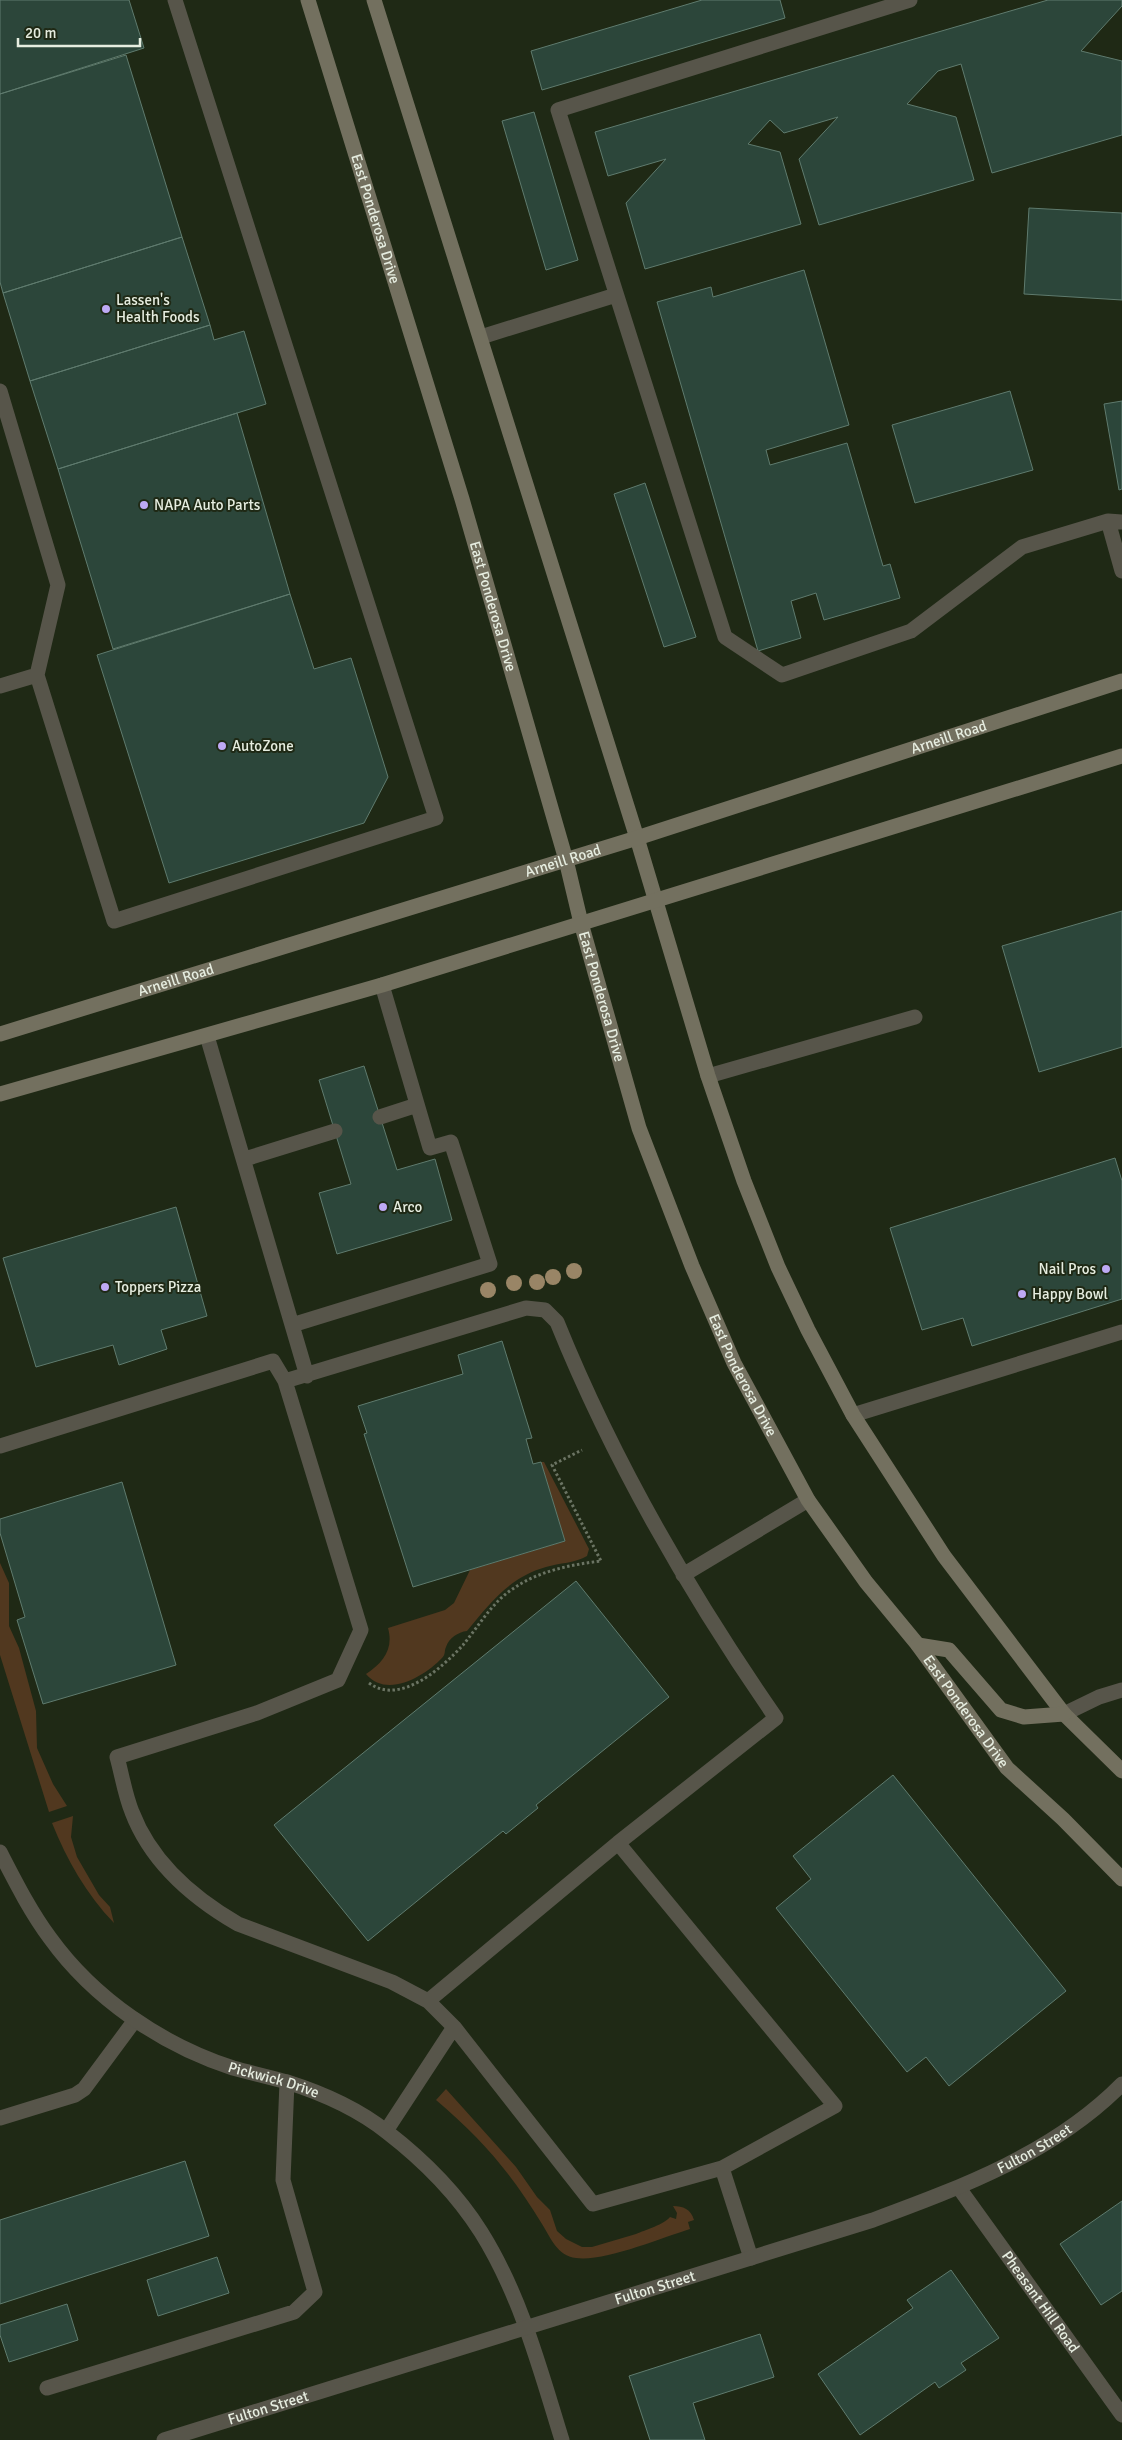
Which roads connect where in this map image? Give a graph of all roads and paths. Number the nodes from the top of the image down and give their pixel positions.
1 (175, 0) edge
2 (308, 0) edge
3 (374, 0) edge
4 (910, 0) edge
5 (616, 295) junction
6 (481, 337) junction
7 (0, 391) edge
8 (1115, 522) edge
9 (1122, 571) edge
10 (37, 675) junction
11 (1122, 681) edge
12 (0, 686) edge
13 (1122, 756) edge
14 (638, 838) junction
15 (566, 860) junction
16 (656, 902) junction
17 (581, 923) junction
18 (382, 985) junction
19 (915, 1017) dead end
20 (0, 1034) edge
21 (207, 1036) junction
22 (708, 1076) junction
23 (0, 1094) edge
24 (417, 1105) junction
25 (380, 1117) dead end
26 (335, 1131) dead end
27 (244, 1159) junction
28 (292, 1325) junction
29 (1122, 1332) edge
30 (307, 1376) junction
31 (285, 1381) junction
32 (853, 1415) junction
33 (0, 1446) edge
34 (587, 1447) dead end
35 (808, 1500) junction
36 (683, 1575) junction
37 (918, 1645) junction
38 (347, 1662) junction
39 (1122, 1690) edge
40 (1064, 1714) junction
41 (1122, 1771) edge
42 (618, 1843) junction
43 (0, 1852) edge
44 (1122, 1879) edge
45 (428, 2000) junction
46 (135, 2020) junction
47 (454, 2027) junction
48 (287, 2082) junction
49 (1122, 2084) edge
50 (0, 2118) edge
51 (386, 2131) junction
52 (722, 2168) junction
53 (959, 2188) junction
54 (751, 2258) junction
55 (526, 2328) junction
56 (47, 2388) dead end
57 (1122, 2415) edge
58 (164, 2440) edge
59 (562, 2440) edge

1 - 10 street
2 - 15 main road, East Ponderosa Drive
3 - 6 main road
4 - 5 street
5 - 6 street
5 - 8 street
6 - 14 main road
7 - 10 street
8 - 9 street
10 - 12 street
11 - 14 main road, Arneill Road
13 - 16 main road
14 - 15 main road, Arneill Road
14 - 16 main road
15 - 17 main road, East Ponderosa Drive
15 - 20 main road, Arneill Road
16 - 17 main road
16 - 22 main road
17 - 18 main road
17 - 35 main road, East Ponderosa Drive
18 - 21 main road
18 - 24 street
19 - 22 street
21 - 23 main road
21 - 27 street
22 - 32 main road
24 - 25 street
24 - 28 street
26 - 27 street
27 - 28 street
28 - 30 street
29 - 32 street
30 - 31 street
30 - 36 street
31 - 33 street
31 - 38 street
32 - 40 main road
34 - 38 path
35 - 36 street
35 - 37 main road, East Ponderosa Drive
36 - 42 street
37 - 40 main road
37 - 44 main road, East Ponderosa Drive
38 - 45 street
39 - 40 street
40 - 41 main road
42 - 45 street
42 - 52 street
43 - 46 street, Pickwick Drive
45 - 47 street
46 - 48 street, Pickwick Drive
46 - 50 street
47 - 51 street
47 - 52 street
48 - 51 street, Pickwick Drive
48 - 56 street
49 - 53 street, Fulton Street
51 - 55 street, Pickwick Drive
52 - 54 street
53 - 54 street, Fulton Street
53 - 57 street, Pheasant Hill Road
54 - 55 street, Fulton Street
55 - 58 street, Fulton Street
55 - 59 street, Pickwick Drive

